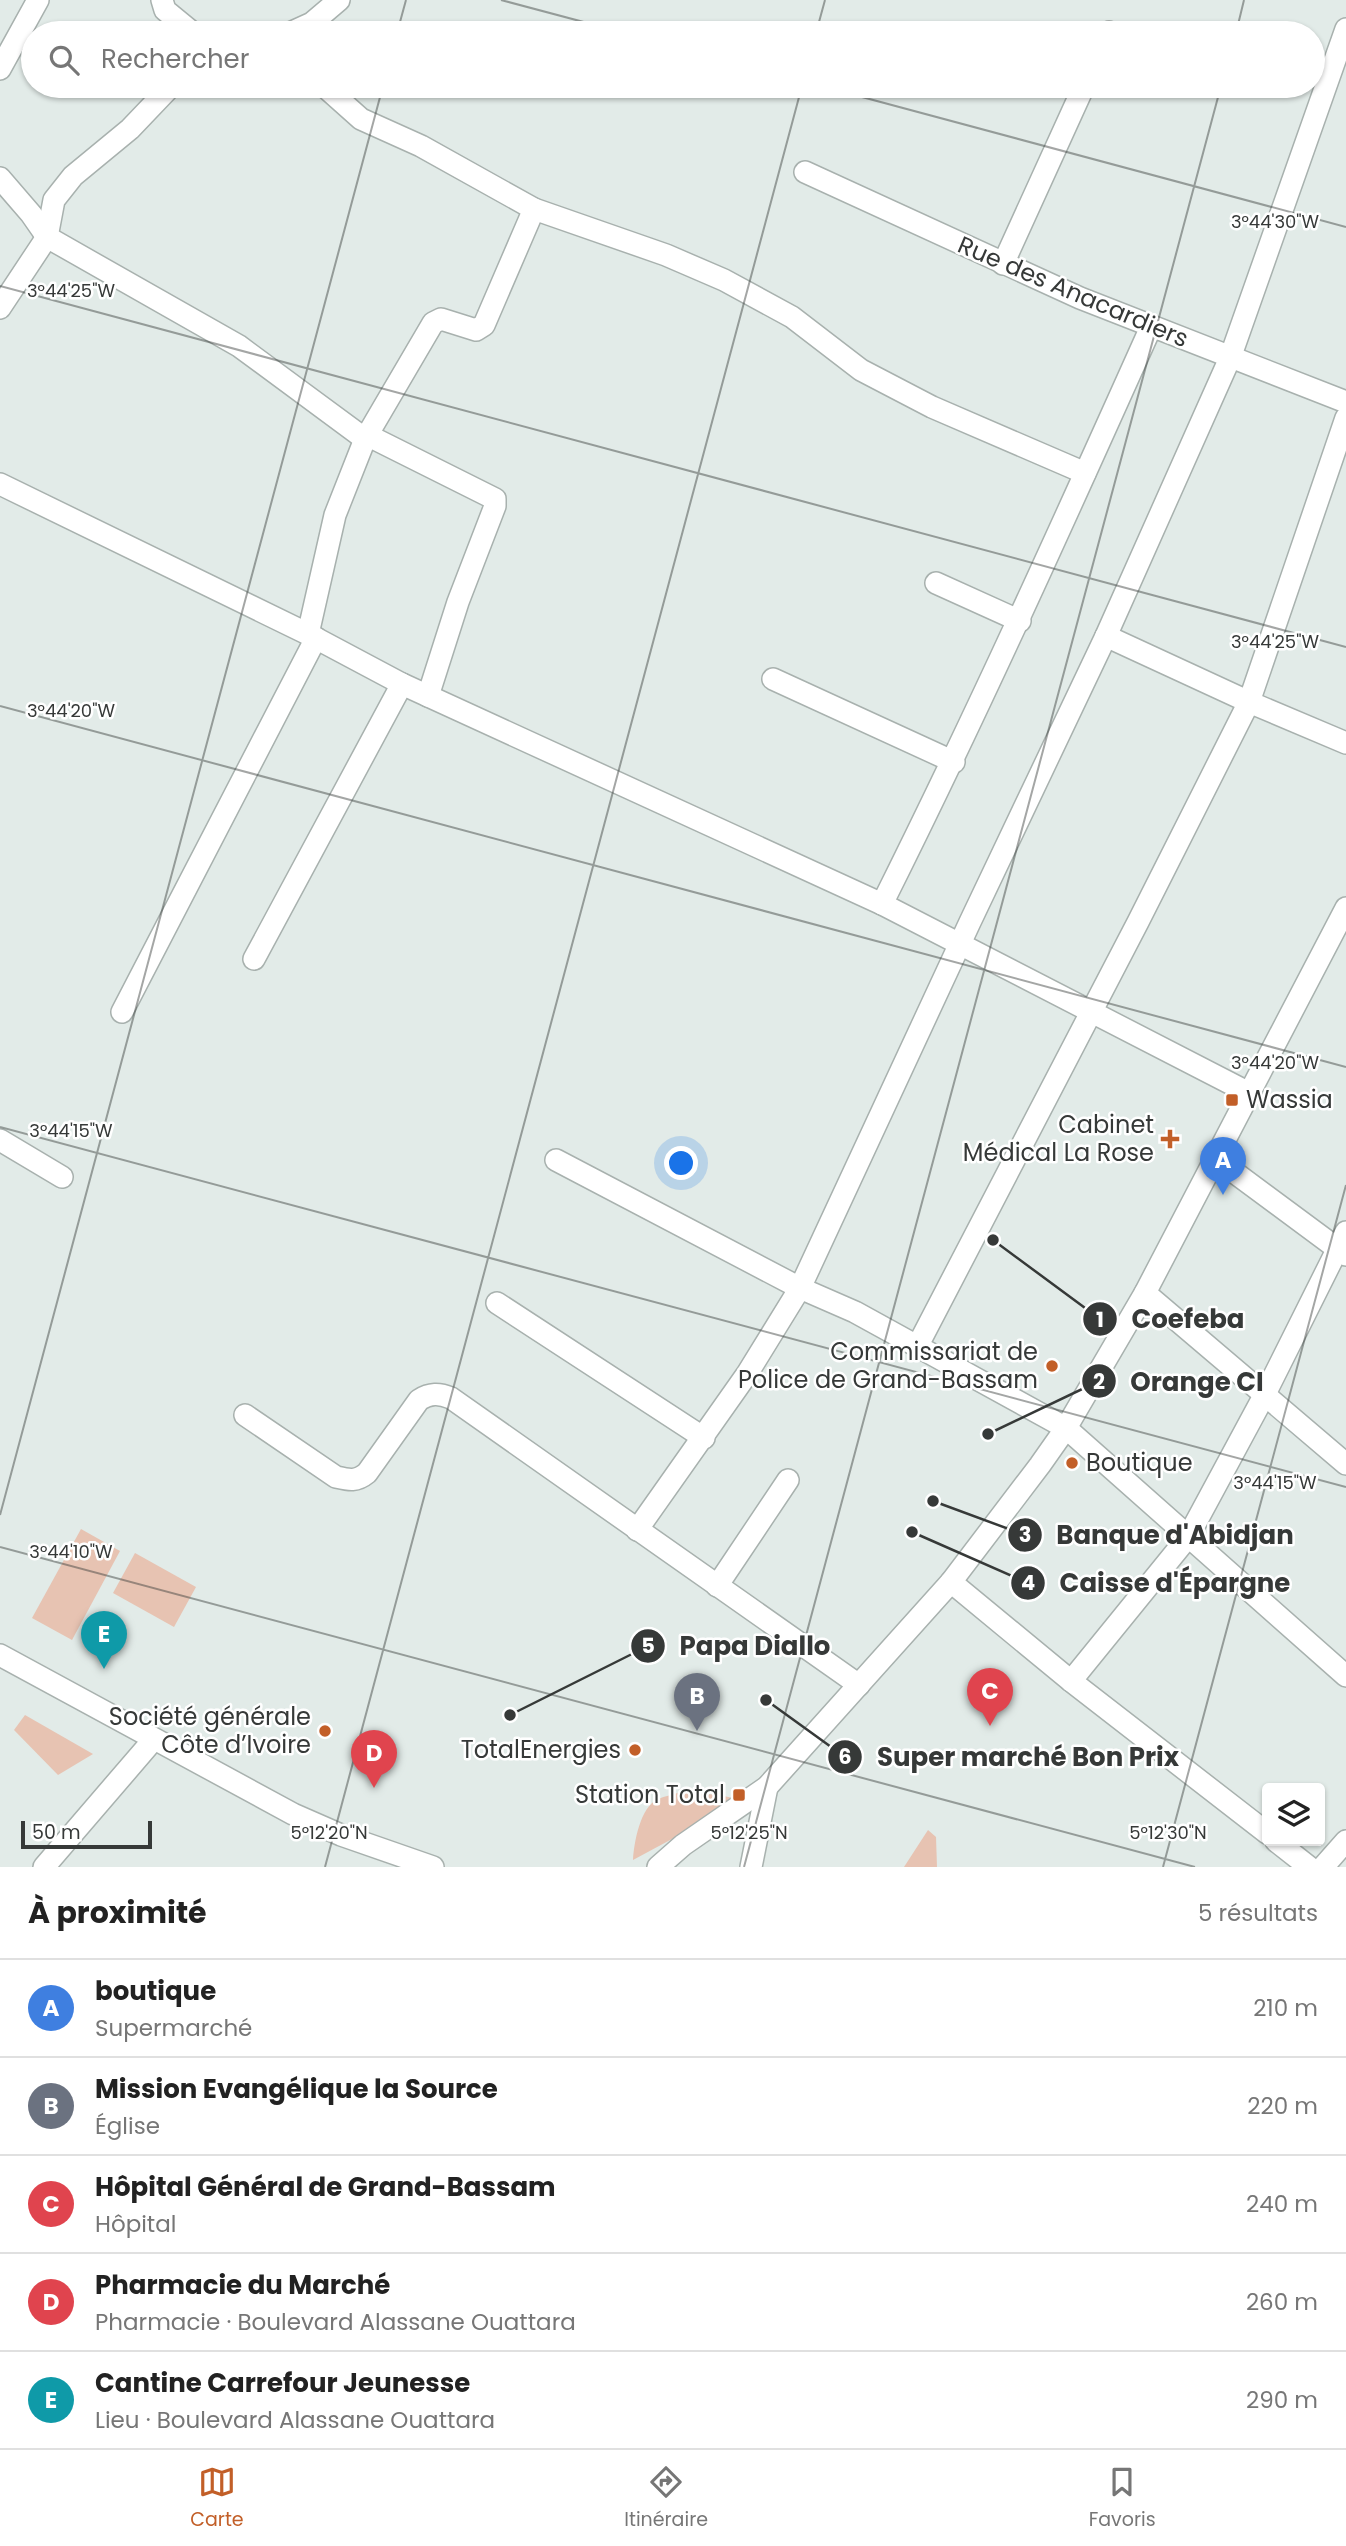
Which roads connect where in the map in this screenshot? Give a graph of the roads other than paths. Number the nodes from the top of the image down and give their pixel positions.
1 (37, 0) edge
2 (162, 0) edge
3 (340, 0) edge
4 (26, 21) edge
5 (178, 21) edge
6 (314, 21) edge
7 (1346, 29) edge
8 (21, 30) edge
9 (0, 69) edge
10 (1325, 89) edge
11 (160, 98) edge
12 (337, 98) edge
13 (1079, 98) edge
14 (1322, 98) edge
15 (805, 172) dead end
16 (0, 178) edge
17 (534, 209) junction
18 (47, 237) junction
19 (1003, 264) junction
20 (0, 308) edge
21 (1151, 327) junction
22 (1230, 358) junction
23 (1346, 402) edge
24 (1346, 418) edge
25 (366, 437) junction
26 (1086, 473) junction
27 (0, 484) edge
28 (936, 583) dead end
29 (1020, 621) junction
30 (312, 636) junction
31 (1106, 636) junction
32 (774, 679) dead end
33 (402, 684) junction
34 (428, 696) junction
35 (1248, 702) junction
36 (1346, 743) edge
37 (954, 762) junction
38 (882, 904) junction
39 (1346, 908) edge
40 (960, 944) junction
41 (254, 959) dead end
42 (122, 1012) dead end
43 (1091, 1012) junction
44 (1251, 1094) junction
45 (0, 1140) edge
46 (1215, 1158) junction
47 (556, 1160) dead end
48 (62, 1177) dead end
49 (1343, 1245) edge
50 (800, 1288) junction
51 (1145, 1293) junction
52 (496, 1303) dead end
53 (918, 1345) junction
54 (1265, 1394) junction
55 (245, 1415) dead end
56 (1066, 1428) junction
57 (704, 1438) junction
58 (1346, 1464) edge
59 (788, 1480) dead end
60 (637, 1530) junction
61 (1188, 1537) junction
62 (951, 1582) junction
63 (717, 1586) junction
64 (4, 1665) edge
65 (1346, 1676) edge
66 (1072, 1681) junction
67 (859, 1685) junction
68 (154, 1740) junction
69 (768, 1787) junction
70 (1262, 1829) edge
71 (1346, 1841) edge
72 (1282, 1846) edge
73 (44, 1867) edge
74 (433, 1867) edge
75 (658, 1867) edge
76 (751, 1867) edge
77 (1309, 1867) edge
78 (1323, 1867) edge

1 - 4 street
2 - 5 street
3 - 6 street
7 - 10 street
8 - 9 street
11 - 18 street
12 - 17 street
13 - 19 street
14 - 22 street
15 - 19 street, Rue des Anacardiers
16 - 18 street
17 - 25 street
17 - 26 street
18 - 20 street
18 - 25 street
19 - 21 street, Rue des Anacardiers
21 - 22 street, Rue des Anacardiers
21 - 26 street
22 - 23 street, Rue des Anacardiers
22 - 31 street
24 - 35 street
25 - 30 street
25 - 34 street
26 - 29 street
27 - 30 street
28 - 29 street
29 - 37 street
30 - 33 street
30 - 42 street
31 - 35 street
31 - 40 street
32 - 37 street
33 - 34 street
33 - 41 street
34 - 38 street
35 - 36 street
35 - 43 street
37 - 38 street
38 - 40 street
39 - 44 street
40 - 43 street
40 - 50 street
43 - 44 street
43 - 53 street
44 - 46 street
45 - 48 street
46 - 49 street
46 - 51 street
47 - 50 street
49 - 54 street
50 - 53 street
50 - 57 street
51 - 54 street
51 - 56 street
52 - 57 street
53 - 56 street
54 - 58 street
54 - 61 street
55 - 60 street
56 - 61 street
56 - 62 street
57 - 60 street
59 - 63 street
60 - 63 street
61 - 65 street
61 - 66 street
62 - 66 street
62 - 67 street
63 - 67 street
64 - 68 street
66 - 70 street
67 - 69 street
68 - 73 street
68 - 74 street
69 - 75 street
69 - 76 street
71 - 78 street
72 - 77 street

